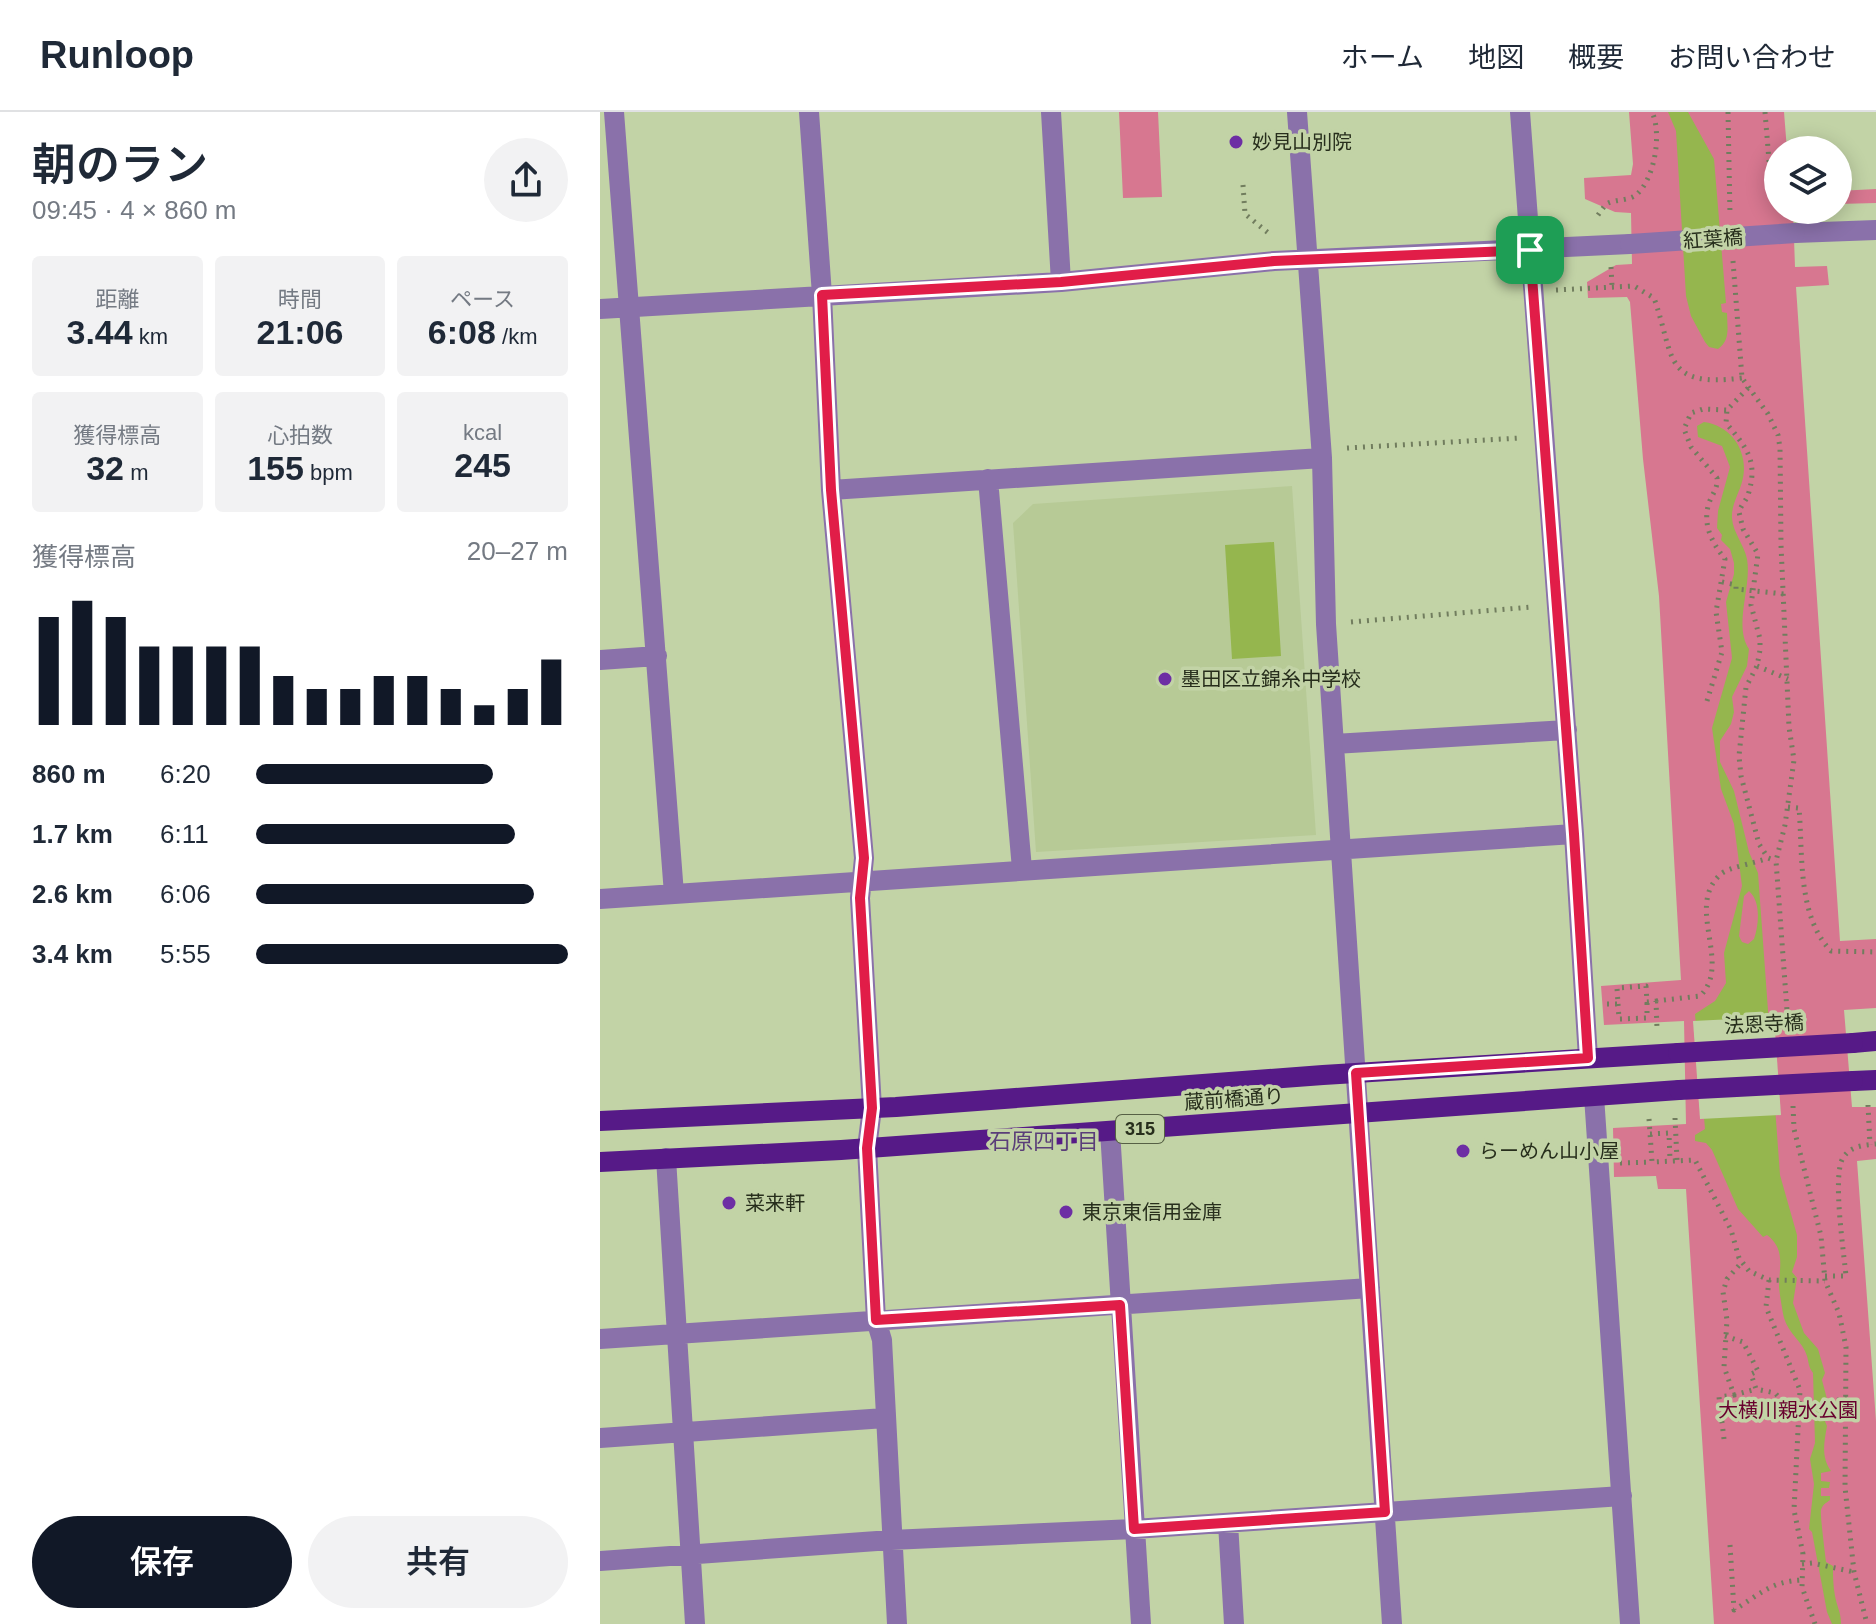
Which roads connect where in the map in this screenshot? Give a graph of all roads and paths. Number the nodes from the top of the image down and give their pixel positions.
1 (614, 112) edge
2 (809, 112) edge
3 (1051, 112) edge
4 (1297, 112) edge
5 (1520, 112) edge
6 (1728, 112) edge
7 (1765, 112) edge
8 (1655, 113) edge
9 (1767, 136) edge
10 (1243, 185) dead end
11 (1598, 215) dead end
12 (1730, 219) dead end
13 (1876, 230) edge
14 (1272, 236) dead end
15 (1732, 249) dead end
16 (1530, 250) junction
17 (1308, 259) junction
18 (1061, 282) junction
19 (1551, 291) dead end
20 (822, 295) junction
21 (628, 307) junction
22 (600, 309) edge
23 (1742, 378) junction
24 (1748, 388) junction
25 (1727, 410) junction
26 (1543, 437) junction
27 (1322, 454) junction
28 (988, 479) junction
29 (831, 490) junction
30 (1722, 582) dead end
31 (1751, 592) junction
32 (1784, 594) junction
33 (1557, 605) junction
34 (1326, 624) junction
35 (657, 656) junction
36 (600, 660) edge
37 (1757, 666) junction
38 (1788, 679) junction
39 (1707, 701) dead end
40 (1567, 730) junction
41 (1334, 744) junction
42 (1788, 807) junction
43 (1574, 834) junction
44 (1341, 849) junction
45 (1765, 859) junction
46 (1776, 861) junction
47 (1022, 869) junction
48 (862, 881) junction
49 (674, 894) junction
50 (600, 899) edge
51 (1876, 952) edge
52 (1656, 1001) junction
53 (1647, 1002) junction
54 (1618, 1004) junction
55 (1598, 1005) dead end
56 (1657, 1028) dead end
57 (1788, 1039) dead end
58 (1876, 1041) edge
59 (1678, 1053) joint
60 (1588, 1058) junction
61 (1356, 1073) junction
62 (1876, 1080) edge
63 (1594, 1096) junction
64 (1792, 1099) dead end
65 (1868, 1105) dead end
66 (872, 1108) junction
67 (1358, 1114) junction
68 (1675, 1118) dead end
69 (1649, 1119) dead end
70 (600, 1121) edge
71 (1110, 1131) junction
72 (1672, 1132) junction
73 (1650, 1134) junction
74 (1873, 1145) edge
75 (867, 1148) junction
76 (666, 1158) junction
77 (1673, 1160) junction
78 (600, 1162) edge
79 (1652, 1162) junction
80 (1615, 1164) dead end
81 (1742, 1262) junction
82 (1825, 1279) junction
83 (1772, 1280) junction
84 (1370, 1288) junction
85 (1120, 1305) junction
86 (876, 1320) junction
87 (677, 1333) junction
88 (1725, 1336) junction
89 (600, 1339) edge
90 (1756, 1389) junction
91 (1734, 1395) junction
92 (1848, 1397) junction
93 (1799, 1416) junction
94 (885, 1418) junction
95 (685, 1432) junction
96 (600, 1438) edge
97 (1724, 1439) dead end
98 (1622, 1496) junction
99 (1385, 1512) junction
100 (1228, 1523) junction
101 (1134, 1529) junction
102 (891, 1540) junction
103 (1730, 1545) dead end
104 (691, 1554) junction
105 (600, 1561) edge
106 (1802, 1564) junction
107 (1854, 1572) junction
108 (1802, 1580) junction
109 (695, 1624) edge
110 (897, 1624) edge
111 (1141, 1624) edge
112 (1234, 1624) edge
113 (1392, 1624) edge
114 (1630, 1624) edge
115 (1815, 1624) edge
116 (1867, 1624) edge

1 - 21 street
2 - 20 street
3 - 18 street
4 - 17 street
5 - 16 street
6 - 12 path
7 - 9 path
8 - 11 path
10 - 14 path
13 - 16 street, 紅葉橋, bridge
15 - 23 path
16 - 17 street, 紅葉橋
16 - 26 street
17 - 18 street, 紅葉橋
17 - 27 street
18 - 20 street, 紅葉橋
19 - 23 path
20 - 21 street, 紅葉橋
20 - 29 street
21 - 22 street, 紅葉橋
21 - 35 street
23 - 24 path
24 - 25 path
24 - 32 path
25 - 31 path
25 - 39 path
26 - 27 path
26 - 33 street
27 - 28 street
27 - 34 street
28 - 29 street
28 - 47 street
29 - 48 street
30 - 31 path
31 - 32 path
31 - 37 path
32 - 38 path
33 - 34 path
33 - 40 street
34 - 41 street
35 - 36 street
35 - 49 street
37 - 38 path
37 - 45 path
38 - 42 path
40 - 41 street
40 - 43 street
41 - 44 street
42 - 46 path
42 - 51 path
43 - 44 street
43 - 60 street
44 - 47 street
44 - 61 street
45 - 46 path
45 - 52 path
46 - 57 path
47 - 48 street
48 - 49 street
48 - 66 street
49 - 50 street
52 - 53 path
52 - 56 path
53 - 54 path
53 - 54 path
54 - 55 path
58 - 59 main road, 法恩寺橋 / 315, bridge
59 - 60 main road, 蔵前橋通り / 315
60 - 61 main road, 蔵前橋通り / 315
61 - 66 main road, 蔵前橋通り / 315
61 - 67 street
62 - 63 main road, 蔵前橋通り / 315, bridge
63 - 67 main road, 蔵前橋通り / 315
63 - 98 street
64 - 82 path
65 - 74 path
66 - 70 main road, 蔵前橋通り / 315
66 - 75 street
67 - 71 main road, 蔵前橋通り / 315
67 - 84 street
68 - 72 path
69 - 73 path
71 - 75 main road, 蔵前橋通り / 315
71 - 85 street
72 - 73 path
72 - 77 path
73 - 79 path
74 - 82 path
75 - 76 main road, 蔵前橋通り / 315
75 - 86 street
76 - 78 main road, 蔵前橋通り / 315
76 - 87 street
77 - 79 path
77 - 81 path
79 - 80 path
81 - 83 path
81 - 88 path
82 - 83 path
82 - 92 path
83 - 93 path
84 - 85 street
84 - 99 street
85 - 86 street
85 - 101 street
86 - 87 street
86 - 94 street
87 - 89 street
87 - 95 street
88 - 90 path
88 - 91 path
90 - 91 path
90 - 93 path
91 - 97 path
92 - 93 path
92 - 107 path
93 - 106 path
94 - 95 street
94 - 102 street
95 - 96 street
95 - 104 street
98 - 99 street
98 - 114 street
99 - 100 street
99 - 113 street
100 - 101 street
100 - 112 street
101 - 102 street
101 - 111 street
102 - 104 street
102 - 110 street
103 - 108 path
104 - 105 street
104 - 109 street
106 - 107 path
106 - 108 path
107 - 116 path
108 - 115 path

